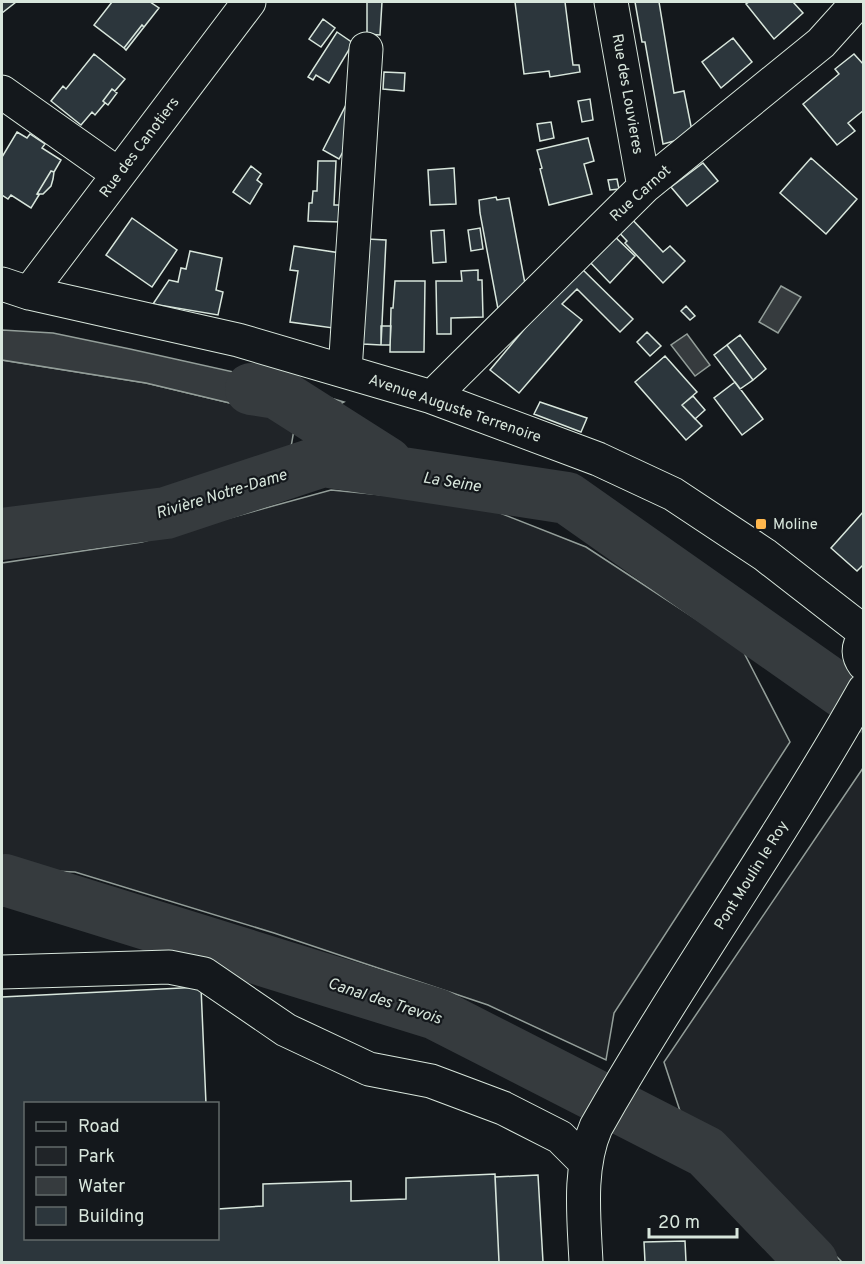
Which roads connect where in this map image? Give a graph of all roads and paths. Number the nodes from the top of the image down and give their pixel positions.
1 (249, 2) edge
2 (611, 2) edge
3 (858, 2) edge
4 (366, 49) dead end
5 (2, 92) edge
6 (118, 174) junction
7 (644, 187) junction
8 (15, 289) edge
9 (345, 371) junction
10 (432, 397) junction
11 (864, 632) edge
12 (864, 639) edge
13 (863, 683) edge
14 (2, 972) edge
15 (586, 1163) junction
16 (586, 1263) edge

1 - 6 street, Rue des Canotiers
2 - 7 street, Rue des Louvieres
3 - 7 street, Rue Carnot
4 - 9 street
5 - 6 street
6 - 8 street, Rue des Canotiers
7 - 10 street, Rue Carnot
8 - 9 street, Avenue Auguste Terrenoire
9 - 10 street, Avenue Auguste Terrenoire
10 - 11 street, Avenue Auguste Terrenoire
12 - 13 street
13 - 15 street, Pont Moulin le Roy
14 - 15 street
15 - 16 street, Pont Moulin le Roy

